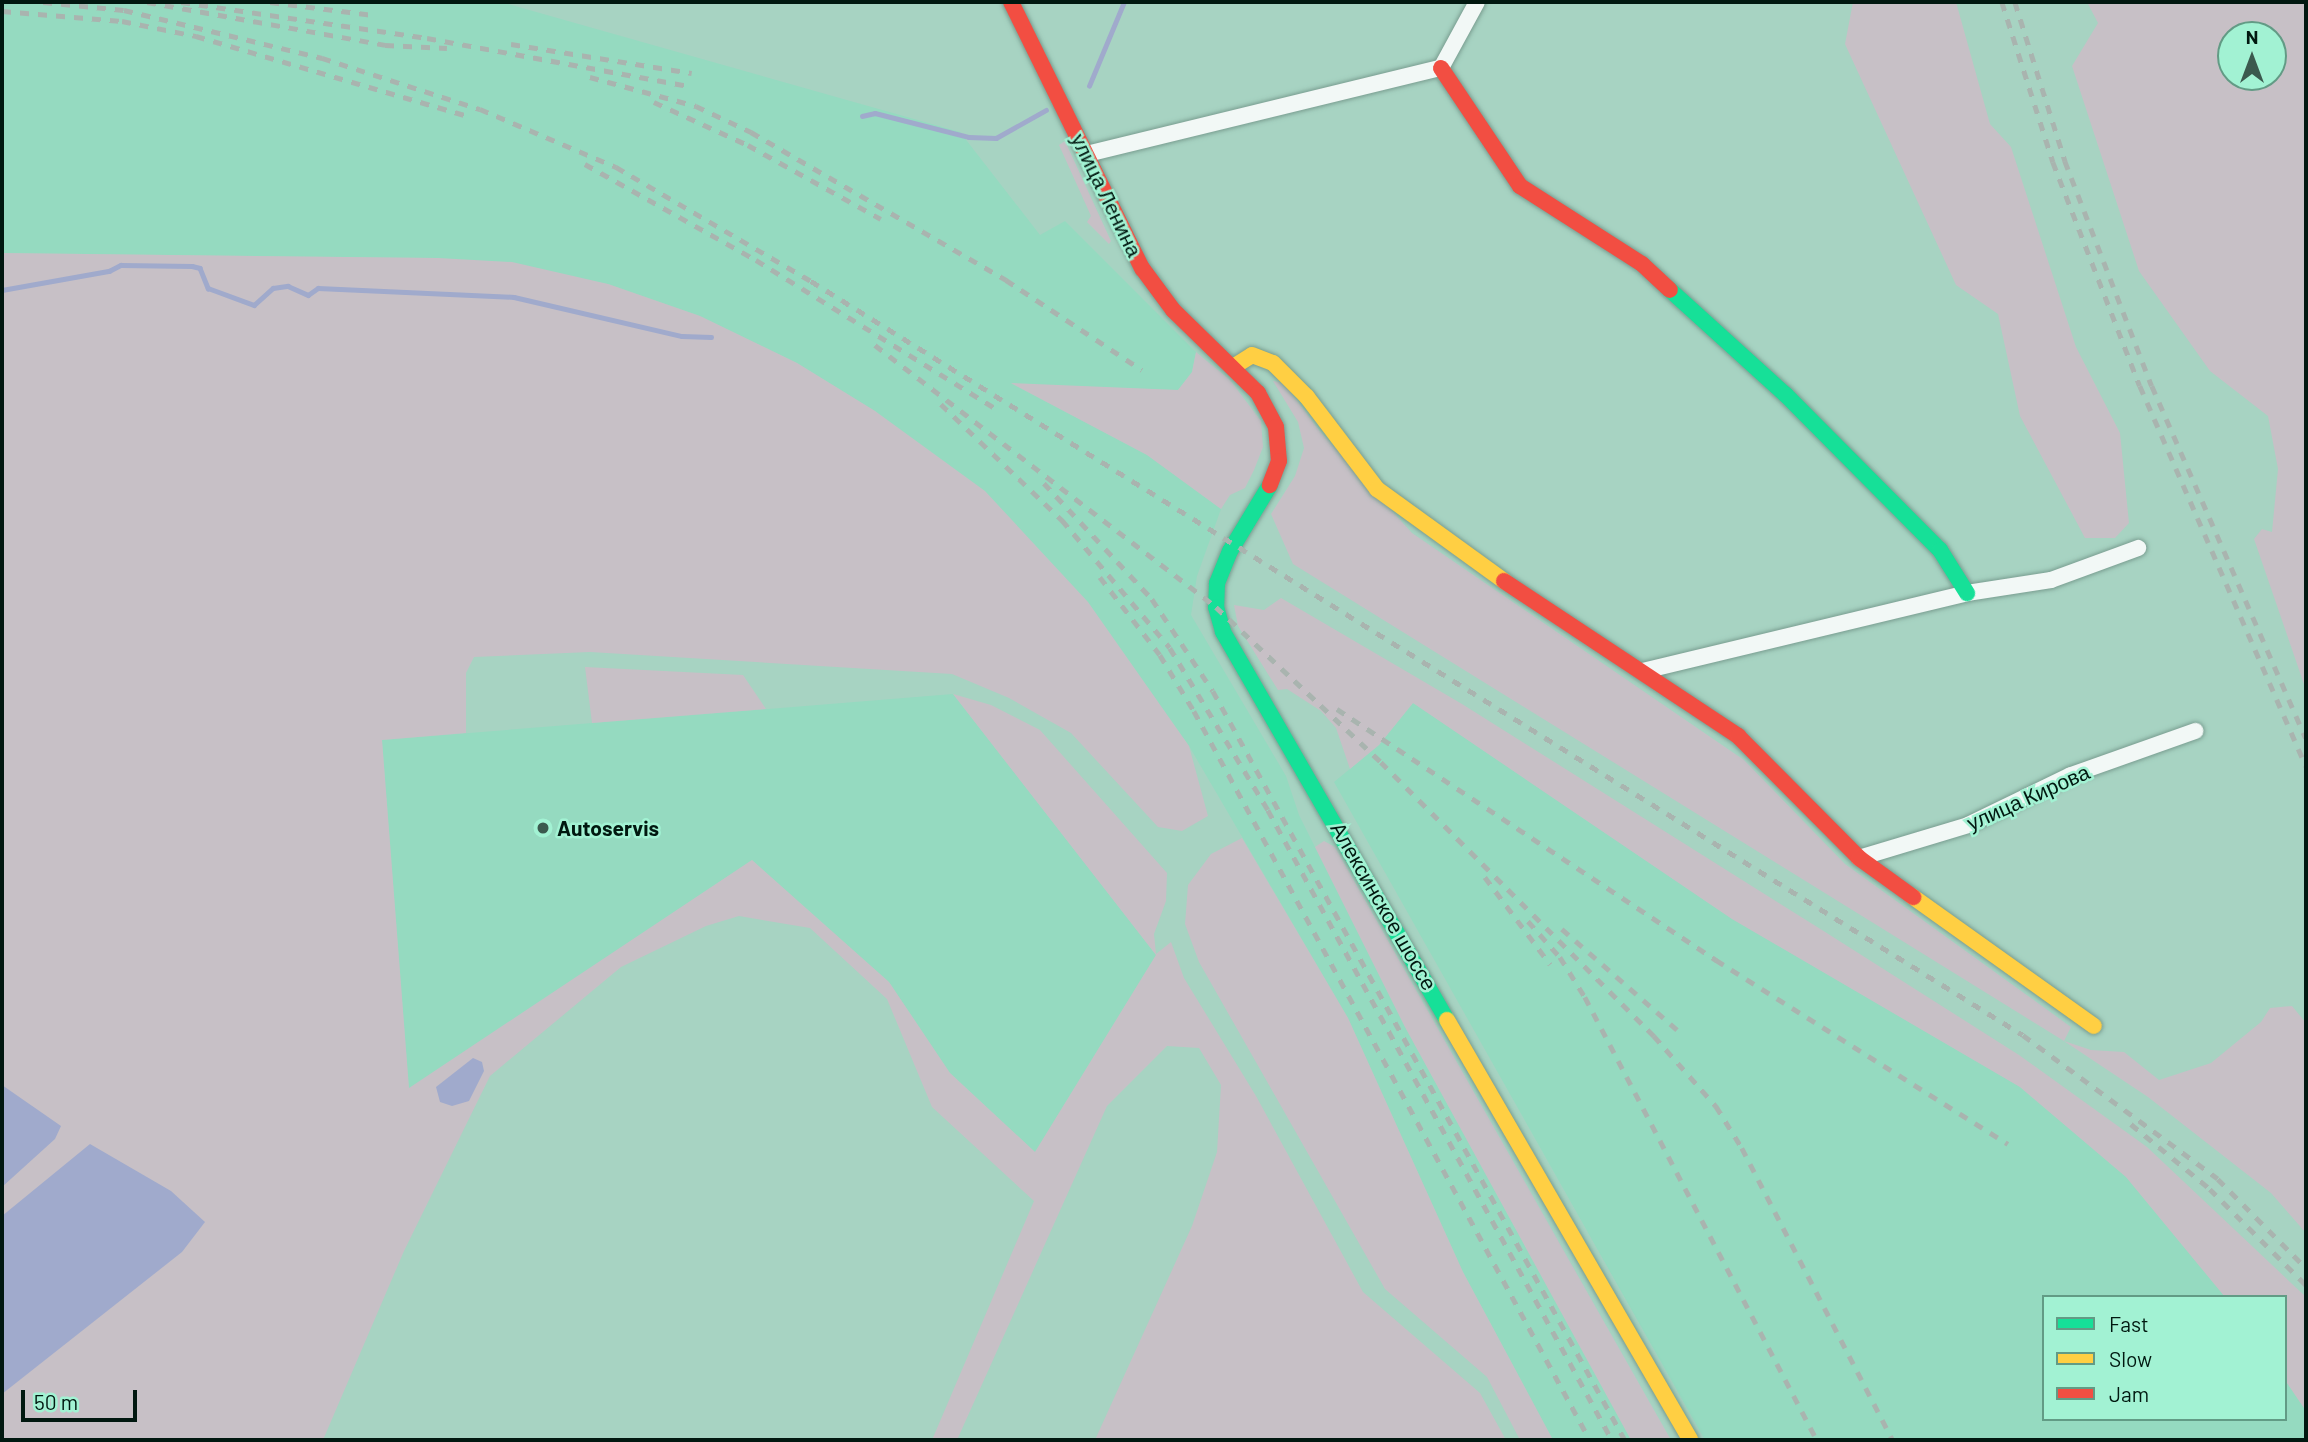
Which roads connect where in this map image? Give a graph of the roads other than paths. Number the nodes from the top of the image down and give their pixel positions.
1 (1011, 2) edge
2 (1477, 2) edge
3 (1441, 68) junction
4 (1087, 154) junction
5 (1233, 367) junction
6 (2138, 548) dead end
7 (1967, 593) junction
8 (1643, 671) junction
9 (2195, 731) dead end
10 (1859, 858) junction
11 (2094, 1026) dead end
12 (1690, 1440) edge

1 - 4 street, улица Ленина
2 - 3 street
3 - 4 street
3 - 7 street
4 - 5 street, улица Ленина
5 - 8 street
5 - 12 street, Алексинское шоссе
6 - 7 street
7 - 8 street
8 - 10 street
9 - 10 street, улица Кирова
10 - 11 street

